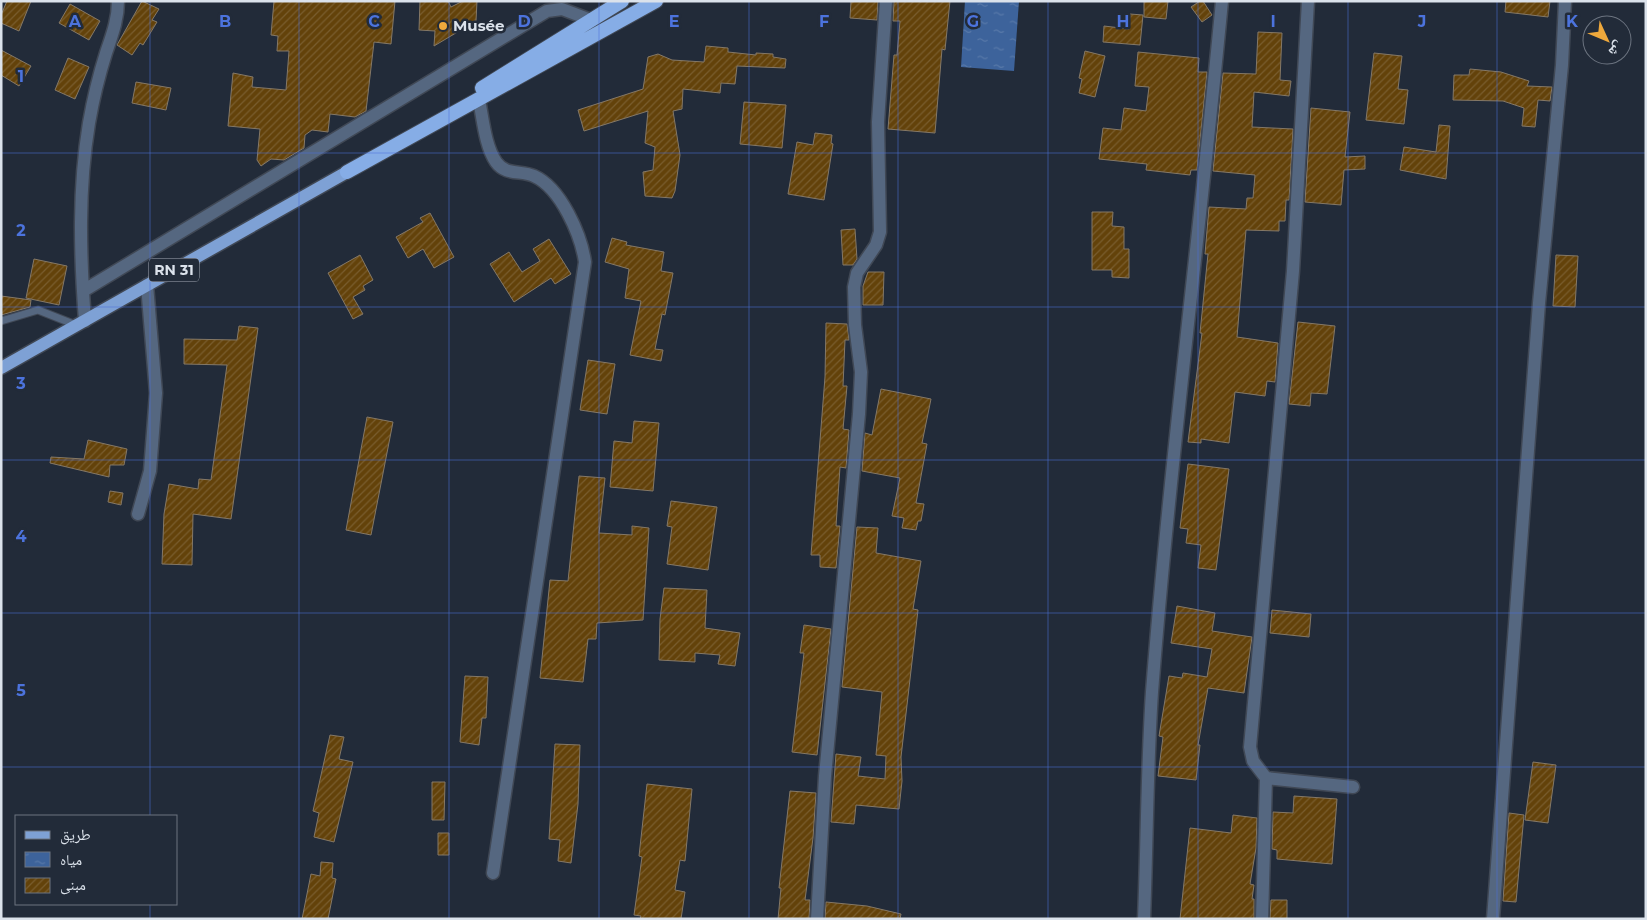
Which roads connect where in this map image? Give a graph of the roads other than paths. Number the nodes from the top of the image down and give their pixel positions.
1 (118, 1) edge
2 (622, 1) edge
3 (656, 1) edge
4 (886, 1) edge
5 (1222, 1) edge
6 (1308, 1) edge
7 (1565, 1) edge
8 (591, 20) junction
9 (479, 100) junction
10 (347, 172) junction
11 (147, 285) junction
12 (83, 291) junction
13 (1, 321) edge
14 (80, 323) junction
15 (1, 368) edge
16 (138, 514) dead end
17 (1266, 778) junction
18 (1353, 787) dead end
19 (493, 873) dead end
20 (817, 919) edge
21 (1144, 919) edge
22 (1262, 919) edge
23 (1493, 919) edge

1 - 12 street
2 - 8 highway, RN 31
3 - 9 highway, RN 31
4 - 20 street
5 - 21 street
6 - 17 street
7 - 23 street
8 - 10 highway, RN 31
8 - 12 street
9 - 10 highway, RN 31
9 - 19 street
10 - 11 main road, RN 31
11 - 14 main road, RN 31
11 - 16 street
12 - 14 street
13 - 14 lane
14 - 15 main road, RN 31
17 - 18 street
17 - 22 street

